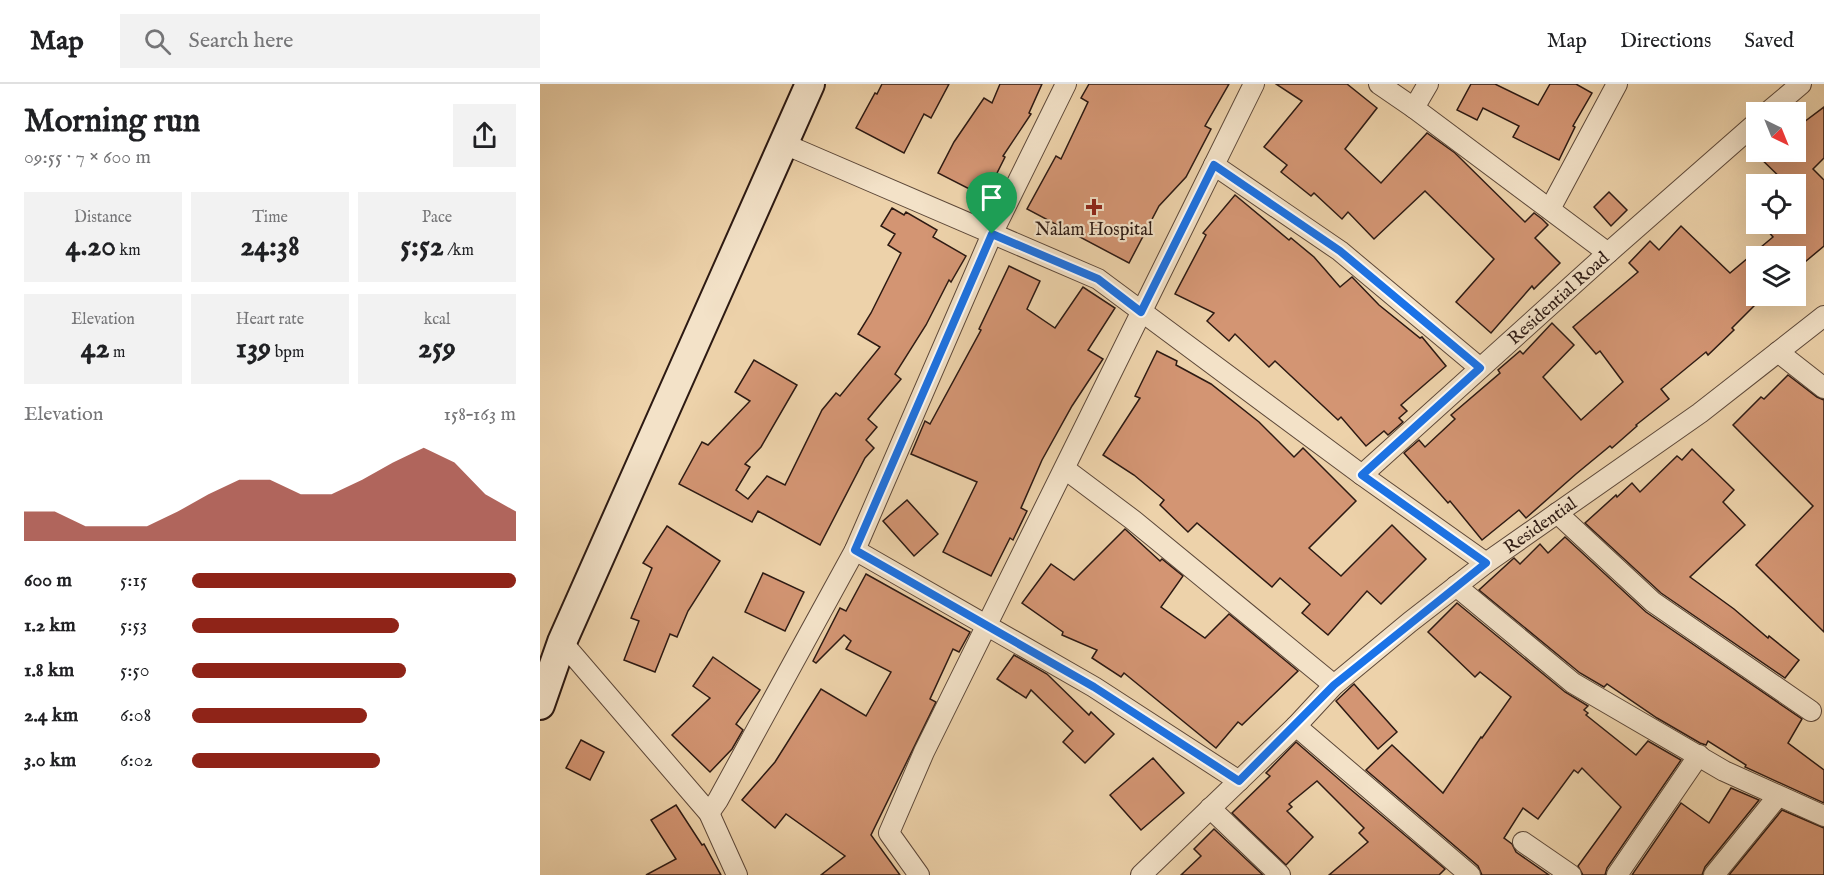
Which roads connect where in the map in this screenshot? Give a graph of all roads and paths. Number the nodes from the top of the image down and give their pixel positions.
1 (810, 84) edge
2 (1066, 84) edge
3 (1254, 84) edge
4 (1379, 84) edge
5 (1428, 84) edge
6 (1617, 84) edge
7 (1801, 84) edge
8 (1780, 102) edge
9 (1414, 108) junction
10 (1746, 132) edge
11 (782, 143) junction
12 (1214, 165) junction
13 (1550, 209) junction
14 (992, 234) junction
15 (1608, 253) junction
16 (1141, 312) junction
17 (1824, 316) edge
18 (1779, 352) junction
19 (1480, 368) junction
20 (1824, 388) edge
21 (1065, 469) junction
22 (1362, 475) junction
23 (1557, 513) junction
24 (855, 550) junction
25 (1486, 563) junction
26 (1456, 586) junction
27 (987, 625) junction
28 (562, 642) junction
29 (1334, 685) junction
30 (540, 705) edge
31 (1811, 711) dead end
32 (1296, 726) junction
33 (1699, 755) junction
34 (1239, 781) junction
35 (1778, 796) junction
36 (1210, 808) junction
37 (709, 813) junction
38 (1824, 816) edge
39 (1523, 842) dead end
40 (737, 875) edge
41 (919, 875) edge
42 (1141, 875) edge
43 (1280, 875) edge
44 (1470, 875) edge
45 (1571, 875) edge
46 (1617, 875) edge
47 (1714, 875) edge

1 - 11 main road
2 - 14 street
3 - 12 street
4 - 9 street
5 - 9 street
6 - 13 street
7 - 8 street
9 - 13 street
10 - 15 street, Residential Road
11 - 14 street
11 - 28 main road
12 - 16 street
12 - 19 street
13 - 15 street
14 - 16 street
14 - 24 street
15 - 19 street, Residential Road
16 - 21 street
16 - 22 street
17 - 18 street, Residential
18 - 20 street
18 - 23 street, Residential
19 - 22 street, Residential Road
21 - 27 street
21 - 29 street
22 - 25 street
23 - 25 street, Residential
23 - 31 street
24 - 27 street
24 - 37 street
25 - 26 street, Residential
26 - 29 street, Residential
26 - 33 street
27 - 34 street
27 - 41 street
28 - 30 main road
28 - 37 street
29 - 32 street, Residential
32 - 34 street, Residential
32 - 44 street
33 - 35 street
33 - 46 street
34 - 36 street, Residential
35 - 38 street
35 - 47 street
36 - 42 street, Residential
36 - 43 street
37 - 40 street
39 - 45 street

